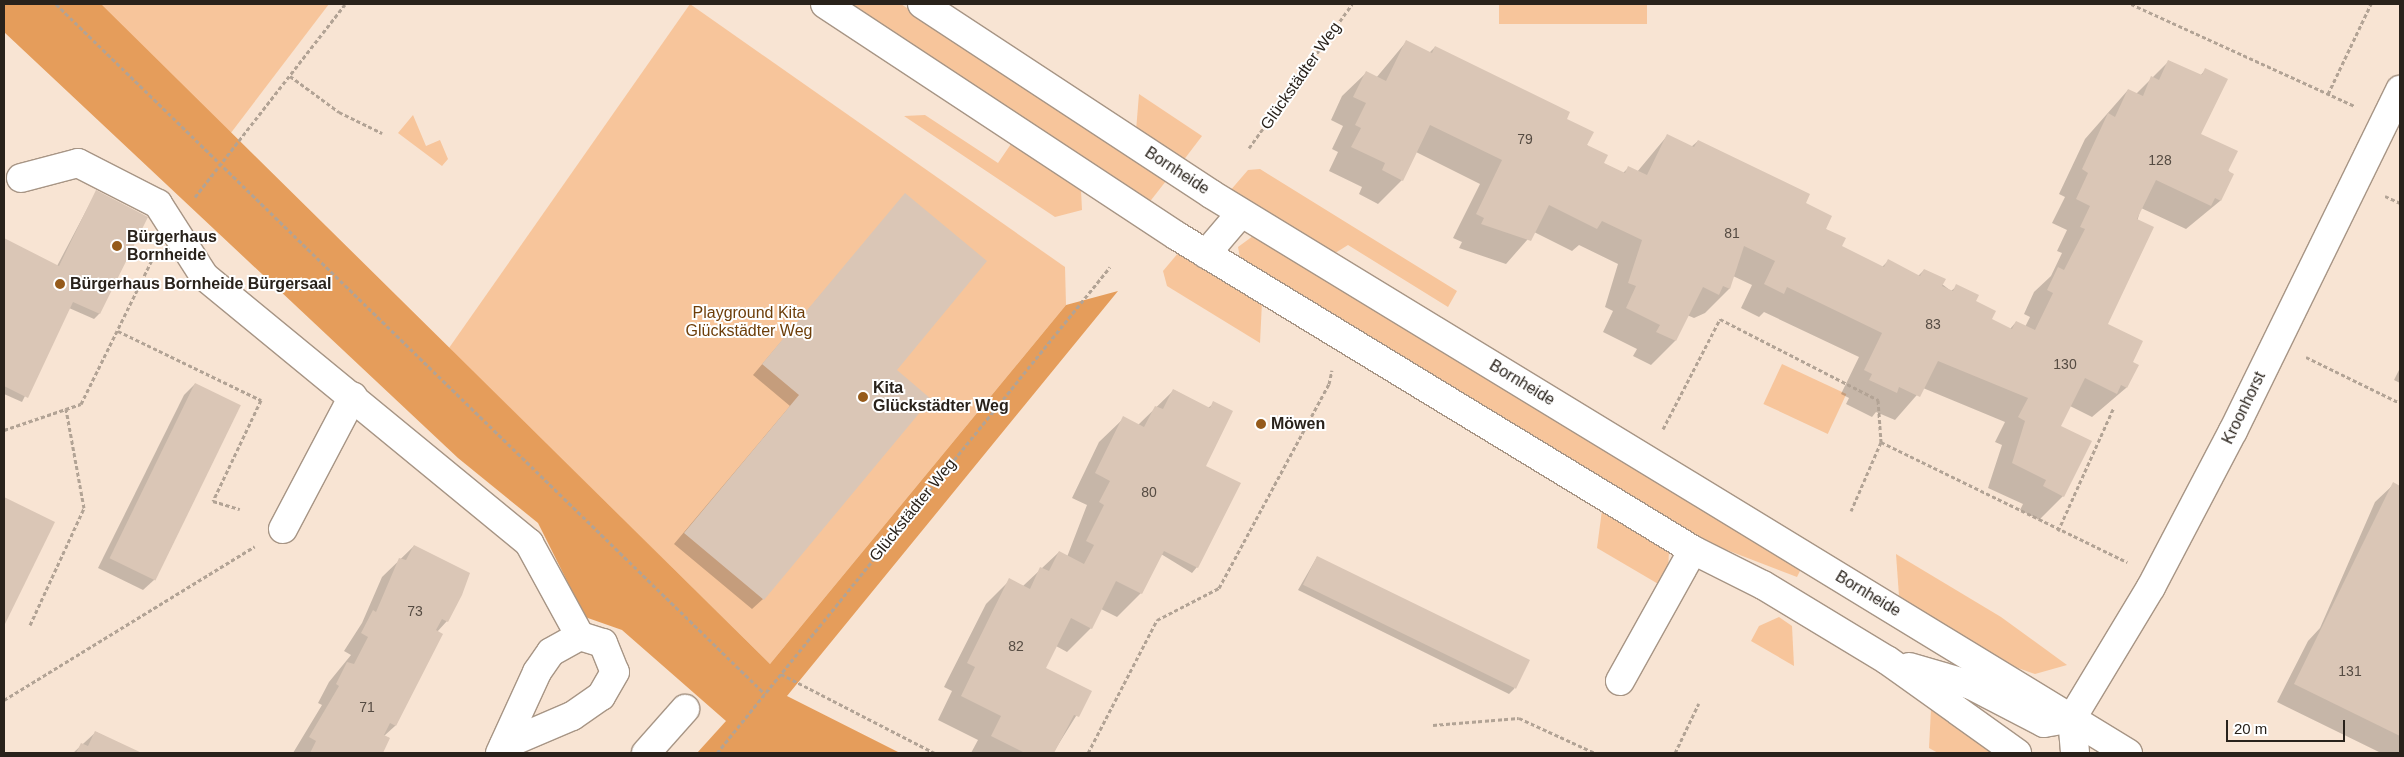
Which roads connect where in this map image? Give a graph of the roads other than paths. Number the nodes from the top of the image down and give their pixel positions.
1 (824, 4) edge
2 (922, 4) edge
3 (2400, 90) edge
4 (21, 178) dead end
5 (1241, 212) junction
6 (1206, 254) junction
7 (353, 396) junction
8 (283, 529) road end
9 (1693, 550) junction
10 (580, 636) junction
11 (1887, 660) junction
12 (1620, 681) dead end
13 (685, 709) dead end
14 (2072, 718) junction
15 (502, 749) edge
16 (646, 753) edge
17 (2017, 753) edge
18 (2075, 753) edge
19 (2128, 753) edge

1 - 6 street
2 - 5 street, Bornheide
3 - 14 street, Kroonhorst
4 - 7 street
5 - 6 street
5 - 14 street, Bornheide
6 - 9 street
7 - 8 street
7 - 10 street
9 - 11 street
9 - 12 street
10 - 15 street
10 - 15 street
11 - 14 street
11 - 17 street
13 - 16 street
14 - 18 street
14 - 19 street, Bornheide

